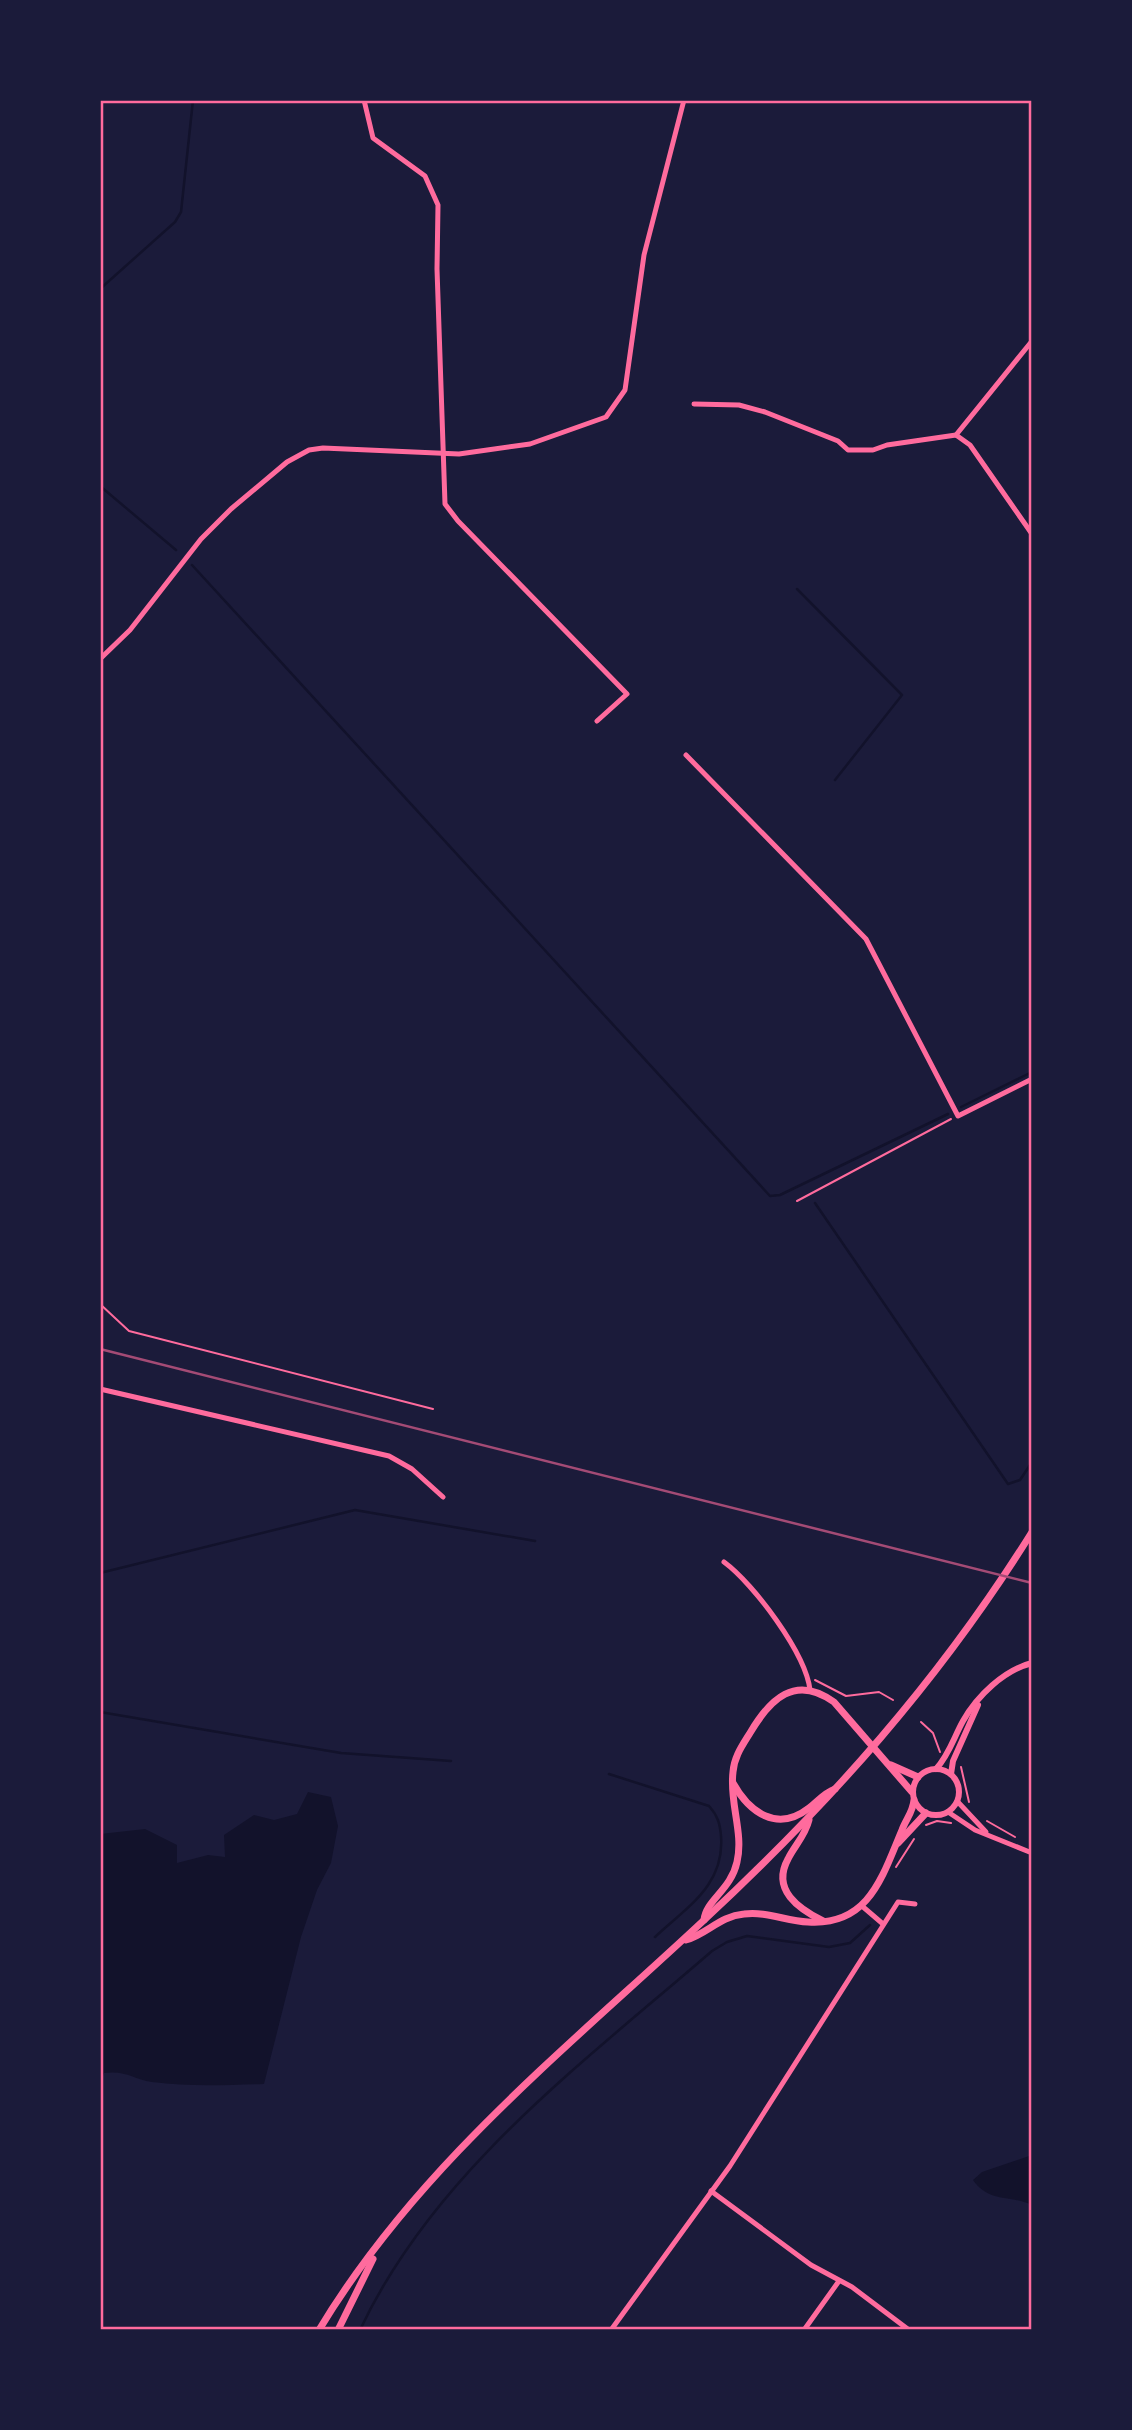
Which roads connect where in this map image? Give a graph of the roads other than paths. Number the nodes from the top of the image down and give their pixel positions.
1 (364, 100) edge
2 (684, 100) edge
3 (1032, 341) edge
4 (694, 404) dead end
5 (956, 435) junction
6 (442, 453) junction
7 (1032, 534) edge
8 (100, 659) edge
9 (597, 722) dead end
10 (686, 755) dead end
11 (1032, 1079) edge
12 (100, 1389) edge
13 (443, 1497) dead end
14 (1032, 1532) edge
15 (724, 1562) dead end
16 (1032, 1663) edge
17 (810, 1690) junction
18 (980, 1699) junction
19 (888, 1763) junction
20 (936, 1769) junction
21 (950, 1774) junction
22 (918, 1777) junction
23 (732, 1782) junction
24 (839, 1787) junction
25 (913, 1796) junction
26 (957, 1801) junction
27 (948, 1812) junction
28 (926, 1813) junction
29 (809, 1820) junction
30 (986, 1832) junction
31 (898, 1843) junction
32 (1032, 1853) edge
33 (915, 1904) dead end
34 (862, 1906) junction
35 (704, 1921) junction
36 (824, 1921) junction
37 (883, 1924) junction
38 (682, 1941) junction
39 (711, 2191) junction
40 (377, 2249) junction
41 (839, 2281) junction
42 (319, 2330) edge
43 (338, 2330) edge
44 (611, 2330) edge
45 (804, 2330) edge
46 (909, 2330) edge

1 - 6 street
2 - 6 street
3 - 5 street
4 - 5 street
5 - 7 street
6 - 8 street
6 - 9 street
10 - 11 street
12 - 13 street
14 - 24 main road
15 - 17 street
16 - 18 street
17 - 19 main road
17 - 23 main road
18 - 20 street
18 - 21 street
19 - 22 main road
19 - 25 main road
20 - 21 street
20 - 22 street
21 - 26 street
22 - 25 street
23 - 24 main road
23 - 35 main road
24 - 29 main road
25 - 28 street
25 - 31 main road
26 - 27 street
26 - 30 street
27 - 28 street
27 - 30 street
28 - 31 main road
29 - 35 main road
29 - 36 main road
30 - 32 street
31 - 34 main road
33 - 37 street
34 - 36 main road
34 - 37 street
35 - 38 main road
36 - 38 main road
37 - 39 street
38 - 40 main road
39 - 41 street
39 - 44 street
40 - 42 main road
40 - 43 main road
41 - 45 street
41 - 46 street

